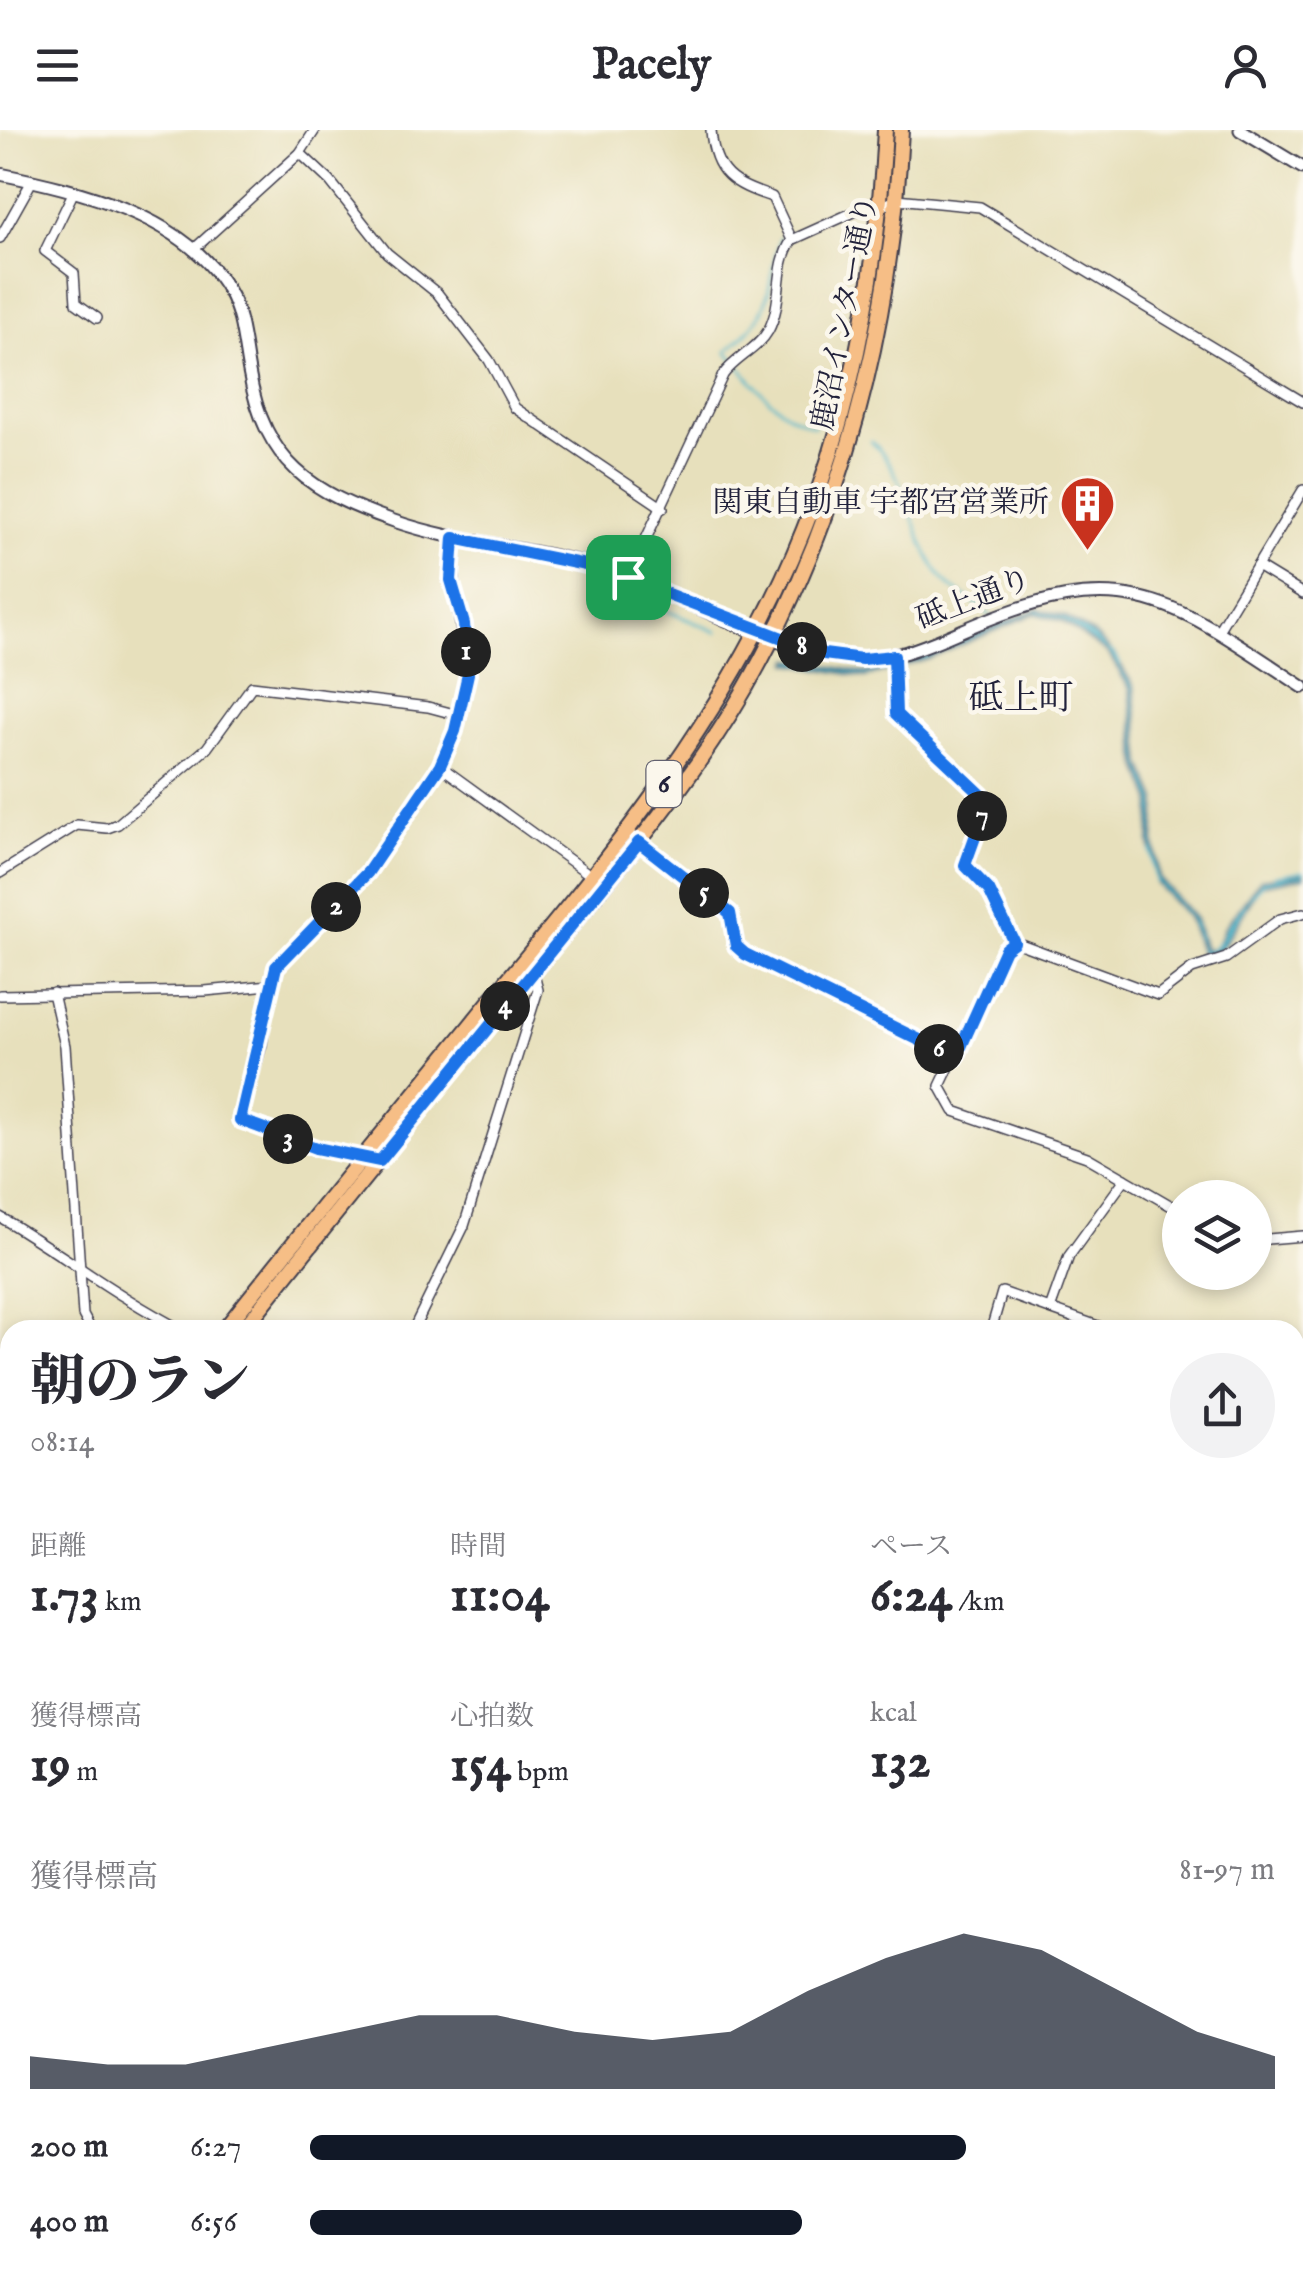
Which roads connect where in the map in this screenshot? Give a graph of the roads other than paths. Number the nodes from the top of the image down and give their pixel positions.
1 (315, 130) edge
2 (711, 130) edge
3 (885, 130) edge
4 (901, 130) edge
5 (1240, 130) edge
6 (300, 153) junction
7 (1303, 168) edge
8 (0, 174) edge
9 (32, 181) junction
10 (74, 191) junction
11 (897, 199) junction
12 (881, 207) junction
13 (0, 238) edge
14 (792, 240) junction
15 (194, 249) junction
16 (97, 318) dead end
17 (1303, 402) edge
18 (1303, 490) edge
19 (663, 508) junction
20 (454, 538) junction
21 (1257, 566) junction
22 (628, 577) junction
23 (1303, 594) edge
24 (758, 630) junction
25 (1218, 631) junction
26 (773, 636) junction
27 (894, 656) junction
28 (1303, 687) edge
29 (458, 715) junction
30 (440, 766) junction
31 (633, 837) junction
32 (0, 873) edge
33 (593, 877) junction
34 (1303, 912) edge
35 (1014, 942) junction
36 (528, 966) junction
37 (270, 985) junction
38 (53, 993) junction
39 (0, 995) edge
40 (956, 1058) junction
41 (373, 1158) junction
42 (1126, 1179) junction
43 (1162, 1200) edge
44 (0, 1217) edge
45 (1303, 1236) edge
46 (1272, 1239) edge
47 (81, 1265) junction
48 (1050, 1309) junction
49 (86, 1320) edge
50 (163, 1320) edge
51 (233, 1320) edge
52 (251, 1320) edge
53 (418, 1320) edge
54 (994, 1320) edge
55 (1081, 1320) edge

1 - 6 street
2 - 14 street
3 - 12 main road, 鹿沼インター通り / 6
4 - 11 main road, 鹿沼インター通り / 6
5 - 7 street
6 - 15 street
6 - 19 street
8 - 9 street, 砥上通り
9 - 10 street, 砥上通り
9 - 13 street
10 - 15 street, 砥上通り
10 - 16 street
11 - 12 street
11 - 17 street
11 - 26 main road, 鹿沼インター通り / 6
12 - 14 street
12 - 24 main road, 鹿沼インター通り / 6
14 - 19 street
15 - 20 street, 砥上通り
18 - 21 street
19 - 22 street
20 - 22 street, 砥上通り
20 - 29 street
21 - 23 street
21 - 25 street
22 - 24 street, 砥上通り
24 - 26 street, 砥上通り
24 - 31 main road, 鹿沼インター通り / 6
25 - 27 street, 砥上通り
25 - 28 street, 砥上通り
26 - 27 street, 砥上通り
26 - 31 main road, 鹿沼インター通り / 6
27 - 35 street
29 - 30 street
29 - 32 street
30 - 33 street
30 - 37 street
31 - 33 main road, 鹿沼インター通り / 6
31 - 36 main road, 鹿沼インター通り / 6
31 - 40 street
33 - 36 main road, 鹿沼インター通り / 6
34 - 35 street
35 - 40 street
36 - 41 main road, 鹿沼インター通り / 6
36 - 53 street
37 - 38 street
37 - 41 street
38 - 39 street
38 - 47 street
40 - 42 street
41 - 51 main road, 鹿沼インター通り / 6
41 - 52 main road, 鹿沼インター通り / 6
42 - 43 street
42 - 48 street
44 - 47 street
45 - 46 street
47 - 49 street
47 - 50 street
48 - 54 street
48 - 55 street

